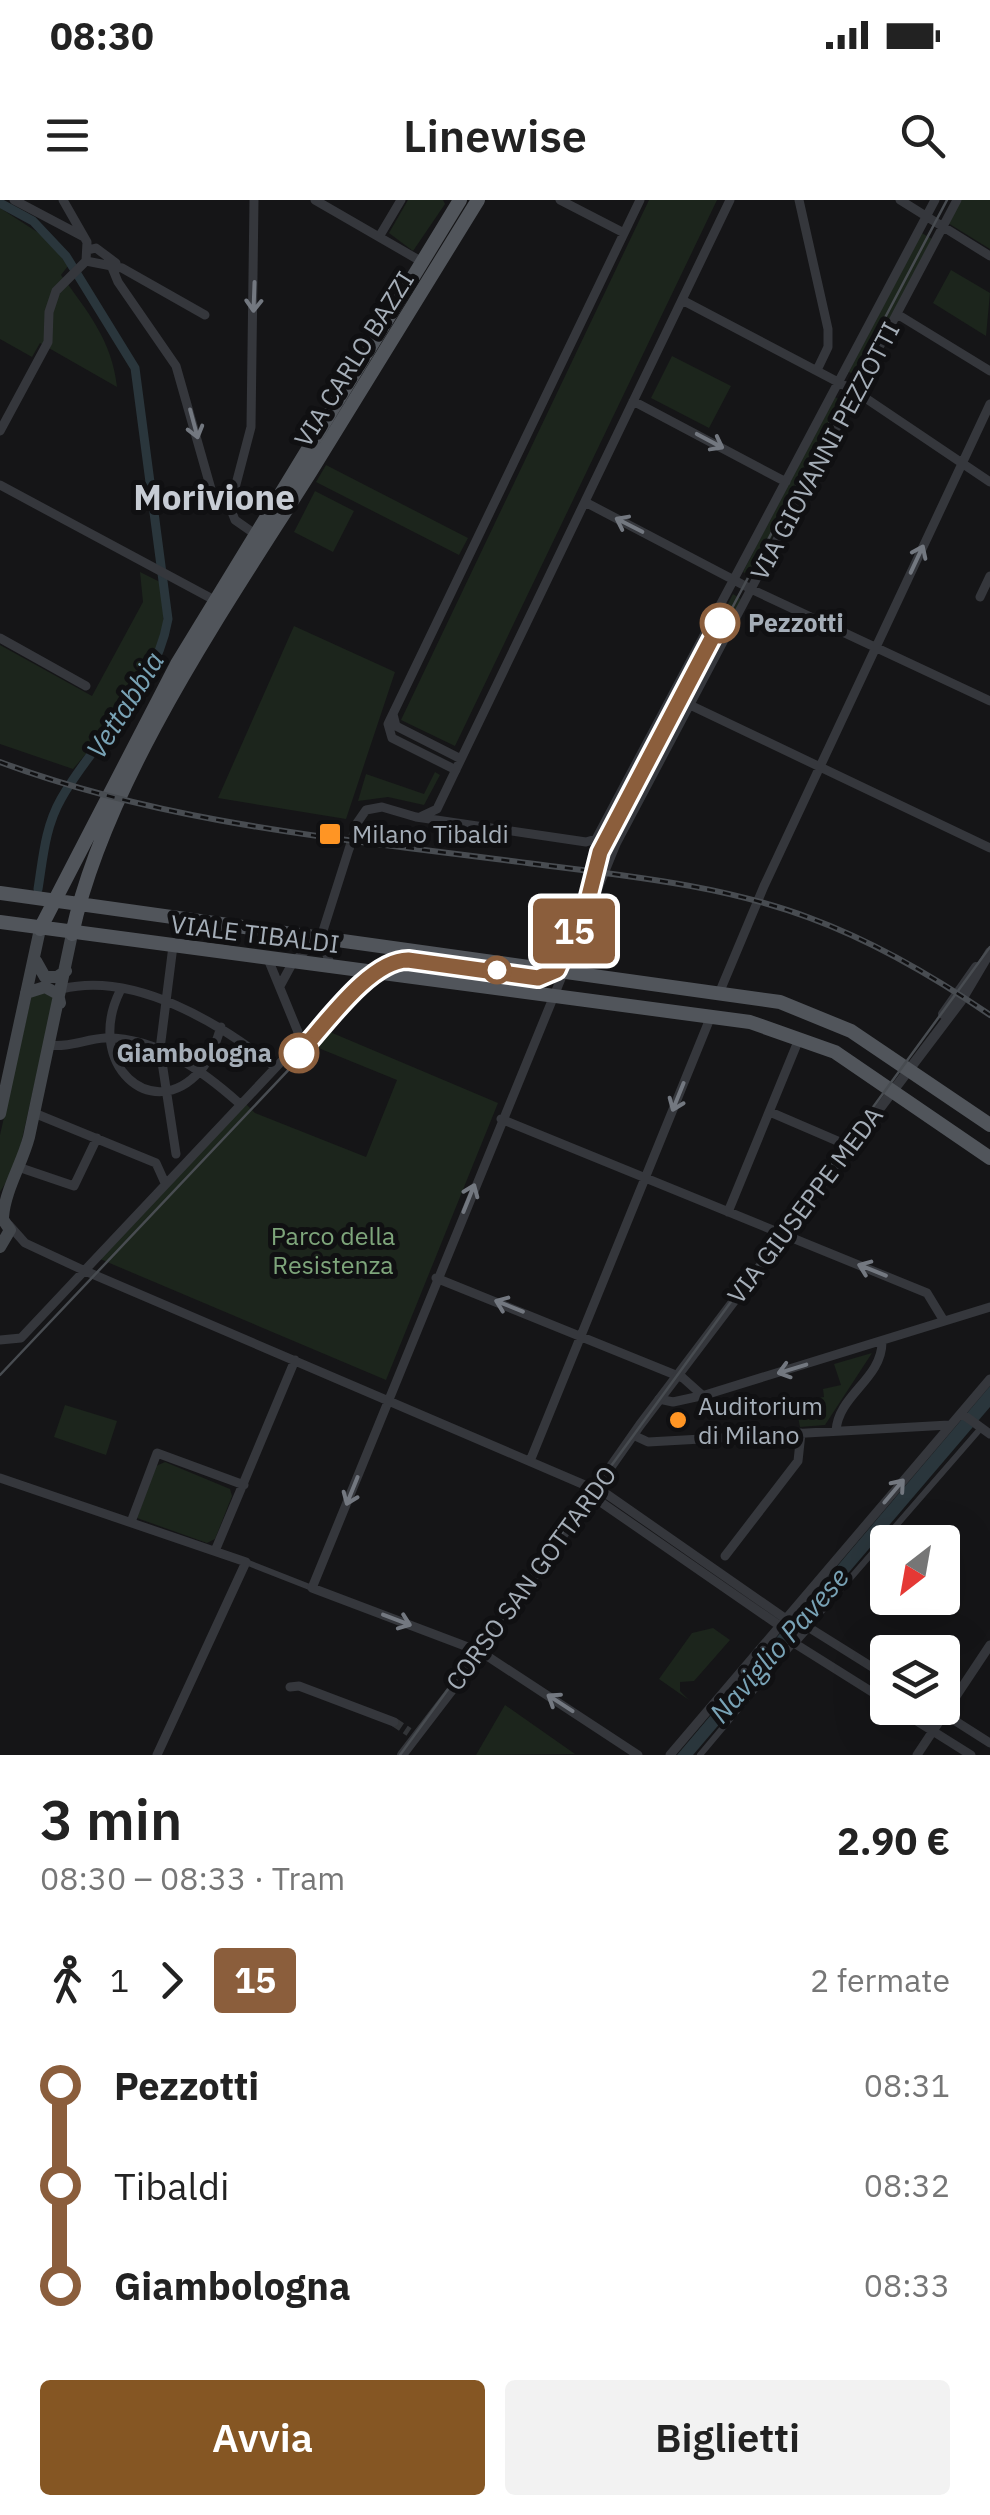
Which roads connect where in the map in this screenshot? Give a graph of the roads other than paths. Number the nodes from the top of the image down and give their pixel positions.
1 (14, 200) edge
2 (254, 200) edge
3 (315, 200) edge
4 (401, 200) edge
5 (460, 200) edge
6 (478, 200) edge
7 (560, 200) edge
8 (640, 200) edge
9 (730, 200) edge
10 (799, 200) edge
11 (900, 200) edge
12 (934, 200) edge
13 (957, 200) edge
14 (63, 201) edge
15 (926, 216) junction
16 (54, 219) junction
17 (943, 227) junction
18 (624, 233) junction
19 (84, 237) junction
20 (379, 237) junction
21 (990, 256) edge
22 (85, 258) junction
23 (99, 258) junction
24 (428, 265) junction
25 (116, 267) junction
26 (682, 300) junction
27 (897, 314) junction
28 (205, 316) dead end
29 (817, 370) junction
30 (990, 371) edge
31 (838, 382) junction
32 (855, 391) junction
33 (634, 400) junction
34 (990, 404) edge
35 (0, 431) edge
36 (962, 463) junction
37 (0, 477) edge
38 (786, 482) junction
39 (990, 482) edge
40 (0, 485) edge
41 (21, 494) junction
42 (585, 502) junction
43 (230, 507) junction
44 (262, 538) junction
45 (990, 576) edge
46 (736, 580) junction
47 (753, 590) junction
48 (980, 597) dead end
49 (221, 604) junction
50 (0, 638) edge
51 (876, 648) junction
52 (86, 686) dead end
53 (990, 701) edge
54 (690, 705) junction
55 (393, 714) junction
56 (462, 759) junction
57 (820, 768) junction
58 (456, 770) junction
59 (438, 809) junction
60 (416, 817) junction
61 (450, 822) junction
62 (356, 823) dead end
63 (990, 848) edge
64 (348, 849) tunnel mouth
65 (75, 861) junction
66 (88, 874) junction
67 (0, 894) edge
68 (47, 916) junction
69 (75, 920) junction
70 (0, 922) edge
71 (321, 937) junction
72 (174, 946) junction
73 (990, 951) edge
74 (35, 958) junction
75 (268, 959) junction
76 (293, 962) junction
77 (331, 967) junction
78 (562, 970) junction
79 (66, 971) junction
80 (280, 986) junction
81 (120, 990) junction
82 (720, 991) junction
83 (26, 992) junction
84 (61, 996) junction
85 (552, 996) junction
86 (166, 1002) junction
87 (710, 1016) junction
88 (221, 1027) junction
89 (800, 1037) junction
90 (108, 1038) junction
91 (50, 1045) junction
92 (160, 1049) junction
93 (275, 1067) junction
94 (907, 1067) junction
95 (200, 1071) junction
96 (891, 1089) junction
97 (164, 1090) junction
98 (240, 1104) junction
99 (770, 1112) junction
100 (34, 1113) junction
101 (0, 1114) edge
102 (501, 1119) junction
103 (990, 1125) edge
104 (96, 1138) junction
105 (849, 1146) junction
106 (176, 1154) junction
107 (192, 1155) junction
108 (990, 1158) edge
109 (150, 1160) junction
110 (21, 1168) junction
111 (645, 1178) junction
112 (164, 1184) junction
113 (3, 1196) edge
114 (728, 1212) junction
115 (4, 1219) edge
116 (784, 1234) junction
117 (25, 1243) junction
118 (2, 1245) edge
119 (60, 1260) junction
120 (83, 1270) junction
121 (436, 1278) junction
122 (65, 1289) junction
123 (990, 1307) edge
124 (944, 1321) junction
125 (582, 1335) junction
126 (0, 1340) edge
127 (882, 1342) junction
128 (296, 1360) junction
129 (676, 1376) junction
130 (990, 1379) edge
131 (702, 1395) junction
132 (659, 1399) junction
133 (388, 1400) junction
134 (963, 1416) junction
135 (950, 1425) junction
136 (985, 1430) edge
137 (836, 1431) junction
138 (801, 1433) junction
139 (633, 1435) junction
140 (530, 1461) junction
141 (0, 1478) edge
142 (244, 1486) junction
143 (595, 1490) junction
144 (131, 1522) junction
145 (216, 1551) junction
146 (725, 1556) dead end
147 (246, 1562) junction
148 (312, 1588) junction
149 (783, 1622) junction
150 (808, 1627) junction
151 (794, 1643) junction
152 (990, 1645) edge
153 (481, 1652) junction
154 (870, 1667) edge
155 (960, 1685) edge
156 (290, 1687) dead end
157 (870, 1691) edge
158 (394, 1722) tunnel mouth
159 (960, 1724) edge
160 (923, 1725) edge
161 (935, 1725) edge
162 (933, 1731) junction
163 (990, 1743) edge
164 (157, 1755) edge
165 (402, 1755) edge
166 (638, 1755) edge
167 (670, 1755) edge
168 (700, 1755) edge
169 (918, 1755) edge
170 (971, 1755) edge

1 - 16 street
2 -> 43 street
3 - 20 street
4 - 20 street
5 - 24 main road, VIA CARLO BAZZI
6 - 24 main road, VIA CARLO BAZZI
7 - 18 street
8 - 18 street
9 - 26 street
10 - 29 street
11 - 15 street
12 - 15 street, VIA GIOVANNI PEZZOTTI
13 - 17 street, VIA GIOVANNI PEZZOTTI
14 - 16 street
14 - 19 street
15 - 17 street
15 - 31 street, VIA GIOVANNI PEZZOTTI
16 - 19 street
17 - 21 street
17 - 27 street, VIA GIOVANNI PEZZOTTI
18 - 55 street
19 - 22 street
20 - 24 street
22 - 23 street
22 - 23 street
22 - 35 street
23 - 25 street
24 - 44 main road, VIA CARLO BAZZI
25 - 28 street
25 -> 43 street
26 - 29 street
26 - 33 street
27 - 30 street
27 - 32 street, VIA GIOVANNI PEZZOTTI
29 - 31 street
31 - 32 street
31 - 38 street, VIA GIOVANNI PEZZOTTI
32 - 36 street
32 - 47 street, VIA GIOVANNI PEZZOTTI
33 -> 38 street
33 - 42 street
34 - 36 street
36 - 39 street
51 -> 36 street
37 - 41 street
38 - 46 street, VIA GIOVANNI PEZZOTTI
40 - 41 street
41 - 49 street
46 -> 42 street
42 - 56 street
43 - 44 street
44 - 49 main road, VIA CARLO BAZZI
45 - 48 street
46 - 47 street
46 - 61 street, VIA GIOVANNI PEZZOTTI
47 - 51 street
47 - 54 street, VIA GIOVANNI PEZZOTTI
49 - 65 main road, VIA CARLO BAZZI
49 - 66 main road, VIA CARLO BAZZI
50 - 52 street
51 - 53 street
51 - 57 street
54 - 57 street
54 - 78 street, VIA GIOVANNI PEZZOTTI
55 - 56 street
55 - 58 street
56 - 58 street
57 - 63 street
57 - 82 street
58 - 59 street
59 - 60 street
59 - 61 street
60 - 61 street
60 - 62 street
64 - 71 street
65 - 66 main road
65 - 68 main road, VIA CARLO BAZZI
66 - 69 main road, VIA CARLO BAZZI
67 - 68 main road
68 - 69 main road
68 - 69 main road
68 - 70 main road
68 - 74 main road
69 - 71 main road, VIALE TIBALDI
69 - 72 main road, VIALE TIBALDI
69 - 79 main road
71 - 76 street
71 - 77 street
71 - 78 main road, VIALE TIBALDI
72 - 75 main road, VIALE TIBALDI
72 - 86 street
73 - 94 street, VIA GIUSEPPE MEDA
74 - 79 main road
74 - 83 main road
75 - 76 main road, VIALE TIBALDI
75 - 80 street
76 - 77 main road, VIALE TIBALDI
76 - 80 street
77 - 85 main road, VIALE TIBALDI
78 - 82 main road, VIALE TIBALDI
78 - 85 street, VIA GIOVANNI PEZZOTTI
79 - 84 main road
80 - 93 street
81 - 84 street
81 - 86 street
81 - 90 street
82 - 94 main road, VIALE TIBALDI
83 - 84 main road
83 - 101 main road
84 - 91 main road
85 - 87 main road, VIALE TIBALDI
85 - 102 street, VIA GIOVANNI PEZZOTTI
86 - 88 street
86 - 92 street
87 - 89 main road, VIALE TIBALDI
87 -> 111 street
88 - 93 street
88 - 95 street
89 - 96 main road, VIALE TIBALDI
89 - 99 street
90 - 91 street
90 - 92 street
90 - 97 street
91 - 100 main road
92 - 95 street
92 - 97 street
93 - 98 street
94 - 96 street, VIA GIUSEPPE MEDA
94 - 103 main road, VIALE TIBALDI
95 - 97 street
95 - 98 street
96 - 105 street, VIA GIUSEPPE MEDA
96 - 108 main road, VIALE TIBALDI
97 - 106 street
98 - 107 street
99 - 105 street
99 - 114 street
100 - 104 street
100 - 110 main road
102 - 111 street
121 -> 102 street, VIA GIOVANNI PEZZOTTI
104 - 109 street
104 - 110 street
105 - 116 street, VIA GIUSEPPE MEDA
106 - 107 street
106 - 109 street
107 - 112 street
109 - 112 street
110 - 113 main road
111 - 114 street
111 - 125 street
112 - 120 street
113 - 115 main road
114 - 116 street
115 - 117 street
115 - 118 main road
124 -> 116 street
116 - 129 street, VIA GIUSEPPE MEDA
117 - 118 street
117 - 119 street
119 - 120 street
119 - 122 street
120 - 122 street
120 - 128 street
125 -> 121 street
121 - 133 street, VIA GIOVANNI PEZZOTTI
122 - 126 street
123 - 124 street
124 - 127 street
125 - 129 street
125 - 140 street
127 -> 131 street
127 - 137 street
128 - 133 street
128 - 142 street
129 - 131 street
129 - 132 street, VIA GIUSEPPE MEDA
130 - 134 street
131 - 132 street
132 - 139 street, CORSO SAN GOTTARDO
133 - 140 street
133 -> 148 street, VIA GIOVANNI PEZZOTTI
134 - 135 street
134 - 136 street
135 - 137 street
149 -> 135 street
136 - 150 street
137 - 138 street
138 - 139 street
138 - 146 street
139 - 143 street, CORSO SAN GOTTARDO
140 - 143 street
141 - 144 street
142 - 144 street
142 - 145 street
143 - 149 street
143 - 153 street, CORSO SAN GOTTARDO
144 - 145 street
145 - 147 street
147 - 148 street
147 - 164 street
148 -> 153 street
149 - 167 street
150 - 151 street
150 - 154 street
151 - 157 street
151 - 168 street
152 - 155 street
153 - 165 street, CORSO SAN GOTTARDO
166 -> 153 street
156 - 158 street
159 - 163 street
160 - 162 street
161 - 162 street
162 - 169 street
162 - 170 street

